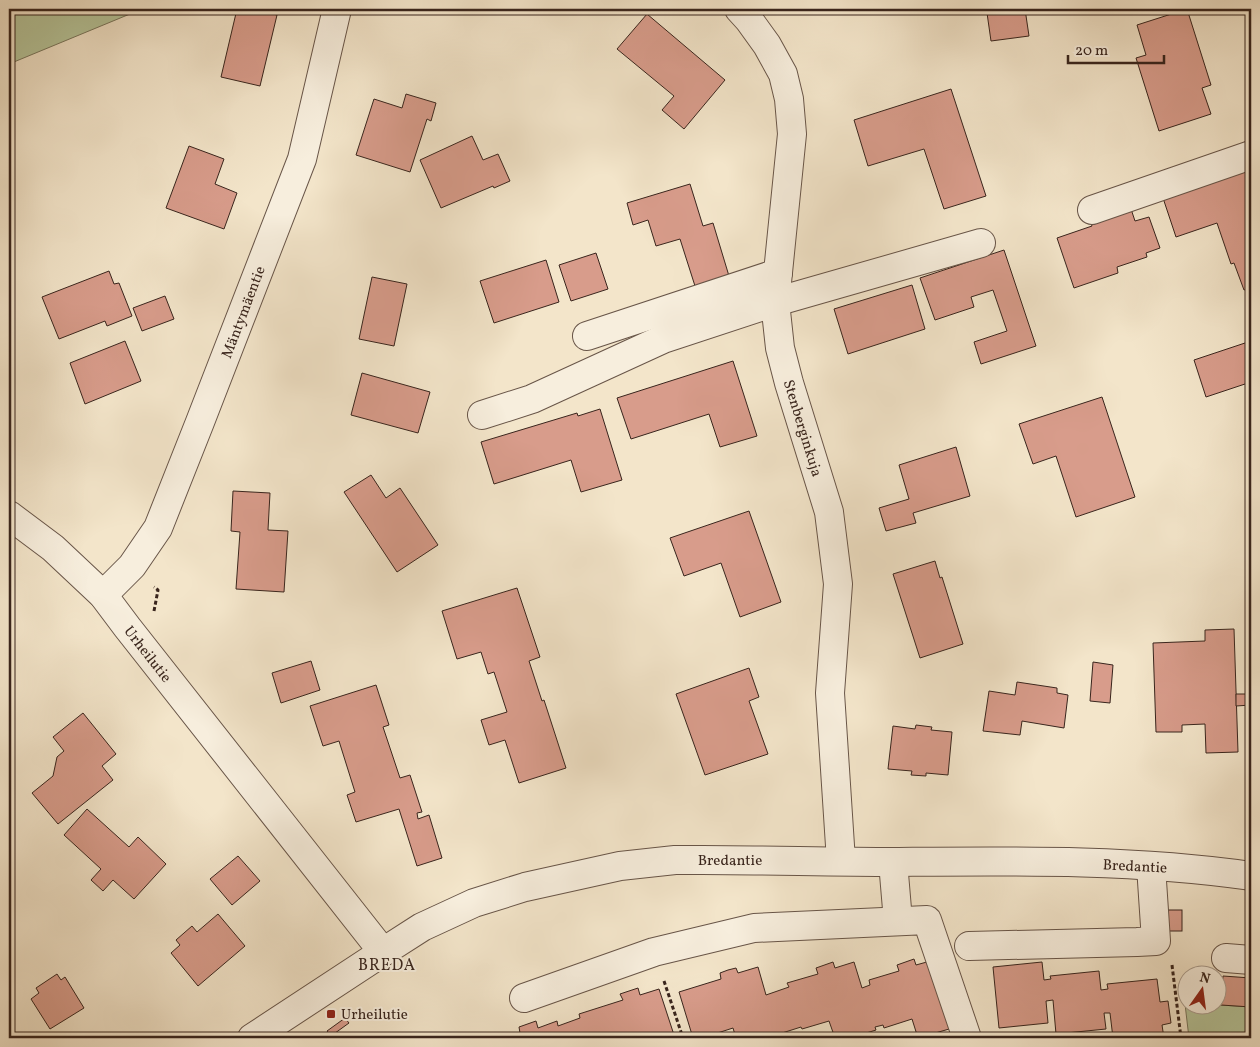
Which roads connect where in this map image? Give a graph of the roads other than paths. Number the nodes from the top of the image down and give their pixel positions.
1 (337, 9) edge
2 (739, 9) edge
3 (1251, 155) edge
4 (1092, 210) dead end
5 (981, 244) dead end
6 (778, 274) junction
7 (776, 302) junction
8 (587, 336) dead end
9 (482, 415) dead end
10 (9, 515) edge
11 (103, 595) junction
12 (841, 861) junction
13 (893, 862) junction
14 (1152, 866) junction
15 (1251, 876) edge
16 (898, 921) junction
17 (969, 946) dead end
18 (383, 952) junction
19 (524, 998) dead end
20 (252, 1038) edge
21 (967, 1038) edge

1 - 11 street, Mäntymäentie
2 - 6 street, Stenberginkuja
3 - 4 street
5 - 7 street
6 - 7 street, Stenberginkuja
6 - 8 street
7 - 9 street
7 - 12 street, Stenberginkuja
10 - 11 street, Urheilutie
11 - 18 street, Urheilutie
12 - 13 street, Bredantie
12 - 18 street, Bredantie
13 - 14 street, Bredantie
13 - 16 street
14 - 15 street, Bredantie
14 - 17 street
16 - 19 street
16 - 21 street
18 - 20 street, Bredantie

